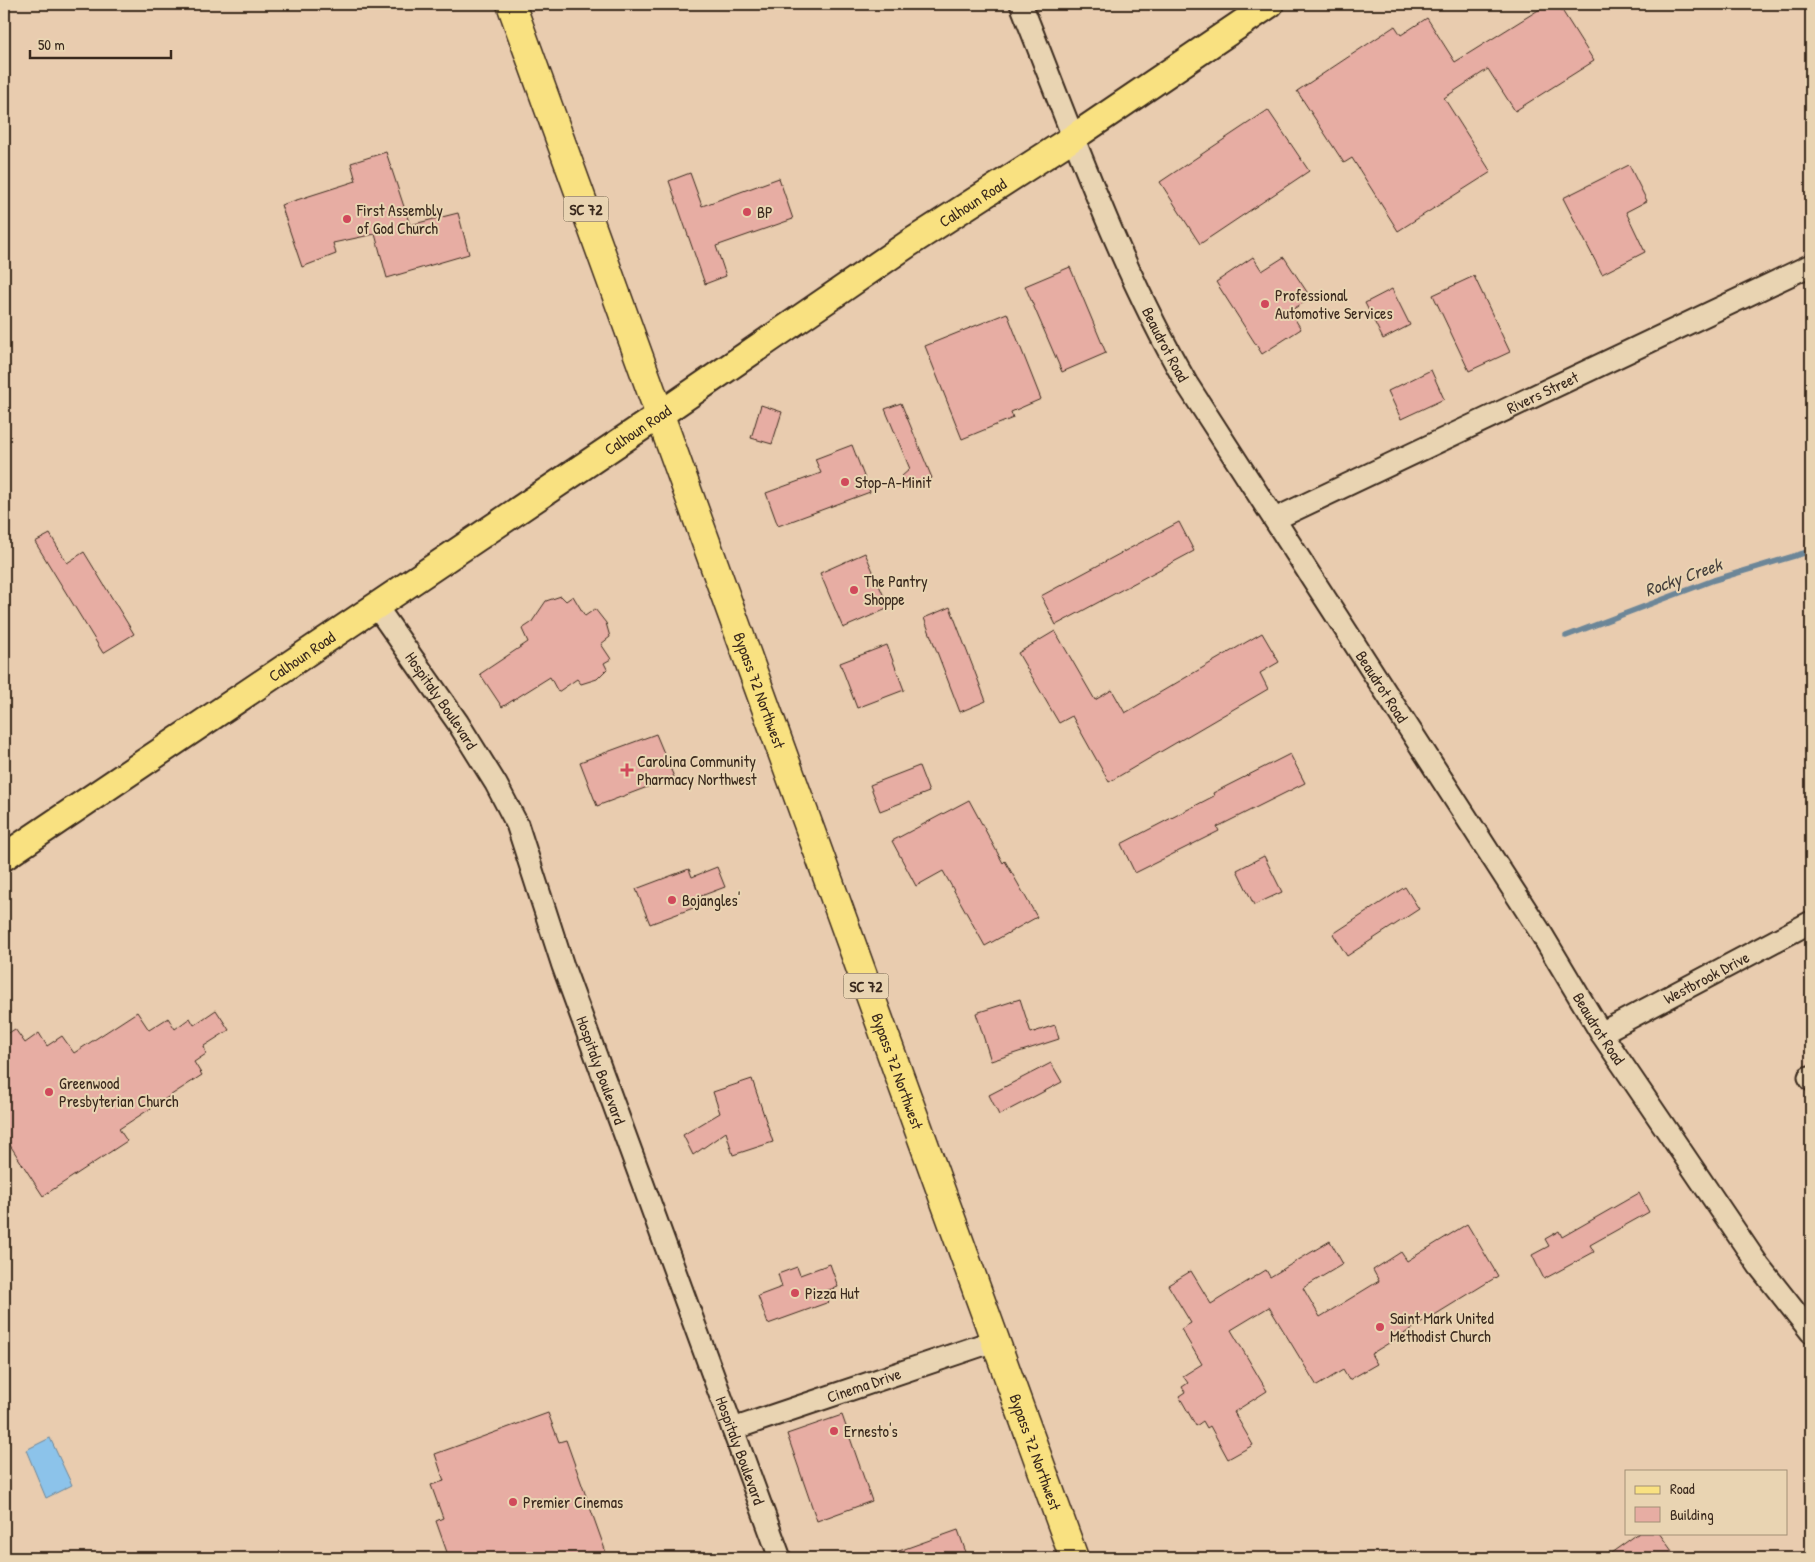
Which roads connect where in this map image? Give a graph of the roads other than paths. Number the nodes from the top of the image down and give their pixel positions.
1 (511, 4) edge
2 (1021, 4) edge
3 (1270, 4) edge
4 (1074, 137) junction
5 (1811, 265) edge
6 (661, 414) junction
7 (1275, 519) junction
8 (376, 606) junction
9 (4, 857) edge
10 (1811, 922) edge
11 (1600, 1033) junction
12 (1811, 1332) edge
13 (994, 1340) junction
14 (733, 1429) junction
15 (780, 1558) edge
16 (1074, 1558) edge

1 - 6 highway, SC 72
2 - 4 street, Beaudrot Road
3 - 4 main road, Calhoun Road
4 - 6 main road, Calhoun Road
4 - 7 street, Beaudrot Road
5 - 7 street, Rivers Street
6 - 8 main road, Calhoun Road
6 - 13 highway, Bypass 72 Northwest / SC 72
7 - 11 street, Beaudrot Road
8 - 9 main road, Calhoun Road
8 - 14 street, Hospitaly Boulevard
10 - 11 street, Westbrook Drive
11 - 12 street, Beaudrot Road
13 - 14 street, Cinema Drive
13 - 16 highway, Bypass 72 Northwest / SC 72
14 - 15 street, Hospitaly Boulevard

